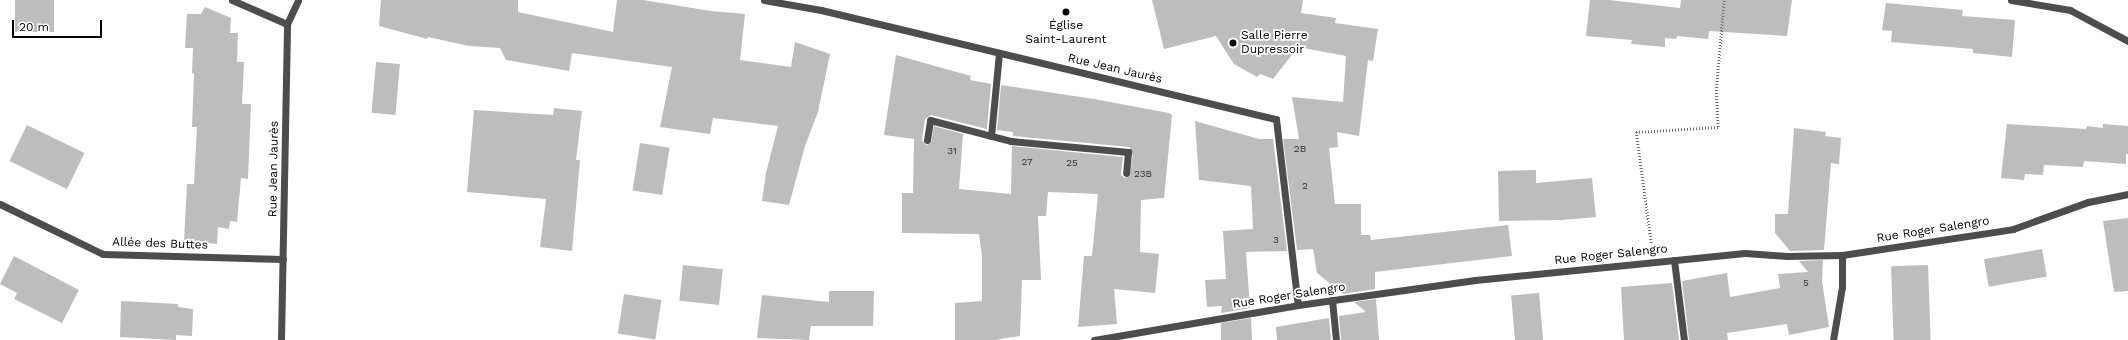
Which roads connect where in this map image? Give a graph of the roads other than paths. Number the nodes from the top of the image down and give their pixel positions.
1 (232, 0) edge
2 (298, 0) edge
3 (764, 0) edge
4 (2011, 0) edge
5 (287, 24) junction
6 (2128, 41) edge
7 (999, 53) junction
8 (991, 136) junction
9 (927, 140) dead end
10 (1126, 173) dead end
11 (2128, 194) edge
12 (0, 204) edge
13 (1842, 255) junction
14 (283, 259) junction
15 (1674, 260) junction
16 (1332, 300) junction
17 (1298, 305) junction
18 (281, 340) edge
19 (1094, 340) edge
20 (1336, 340) edge
21 (1684, 340) edge
22 (1833, 340) edge

1 - 5 street
2 - 5 street, Rue Jean Jaurès
3 - 7 street, Rue Jean Jaurès
4 - 6 street
5 - 14 street, Rue Jean Jaurès
7 - 8 street
7 - 17 street, Rue Jean Jaurès
8 - 9 street
8 - 10 street
11 - 13 street, Rue Roger Salengro
12 - 14 street, Allée des Buttes
13 - 15 street, Rue Roger Salengro
13 - 22 street
14 - 18 street, Rue Jean Jaurès
15 - 16 street, Rue Roger Salengro
15 - 21 street
16 - 17 street, Rue Roger Salengro
16 - 20 street
17 - 19 street, Rue Roger Salengro

